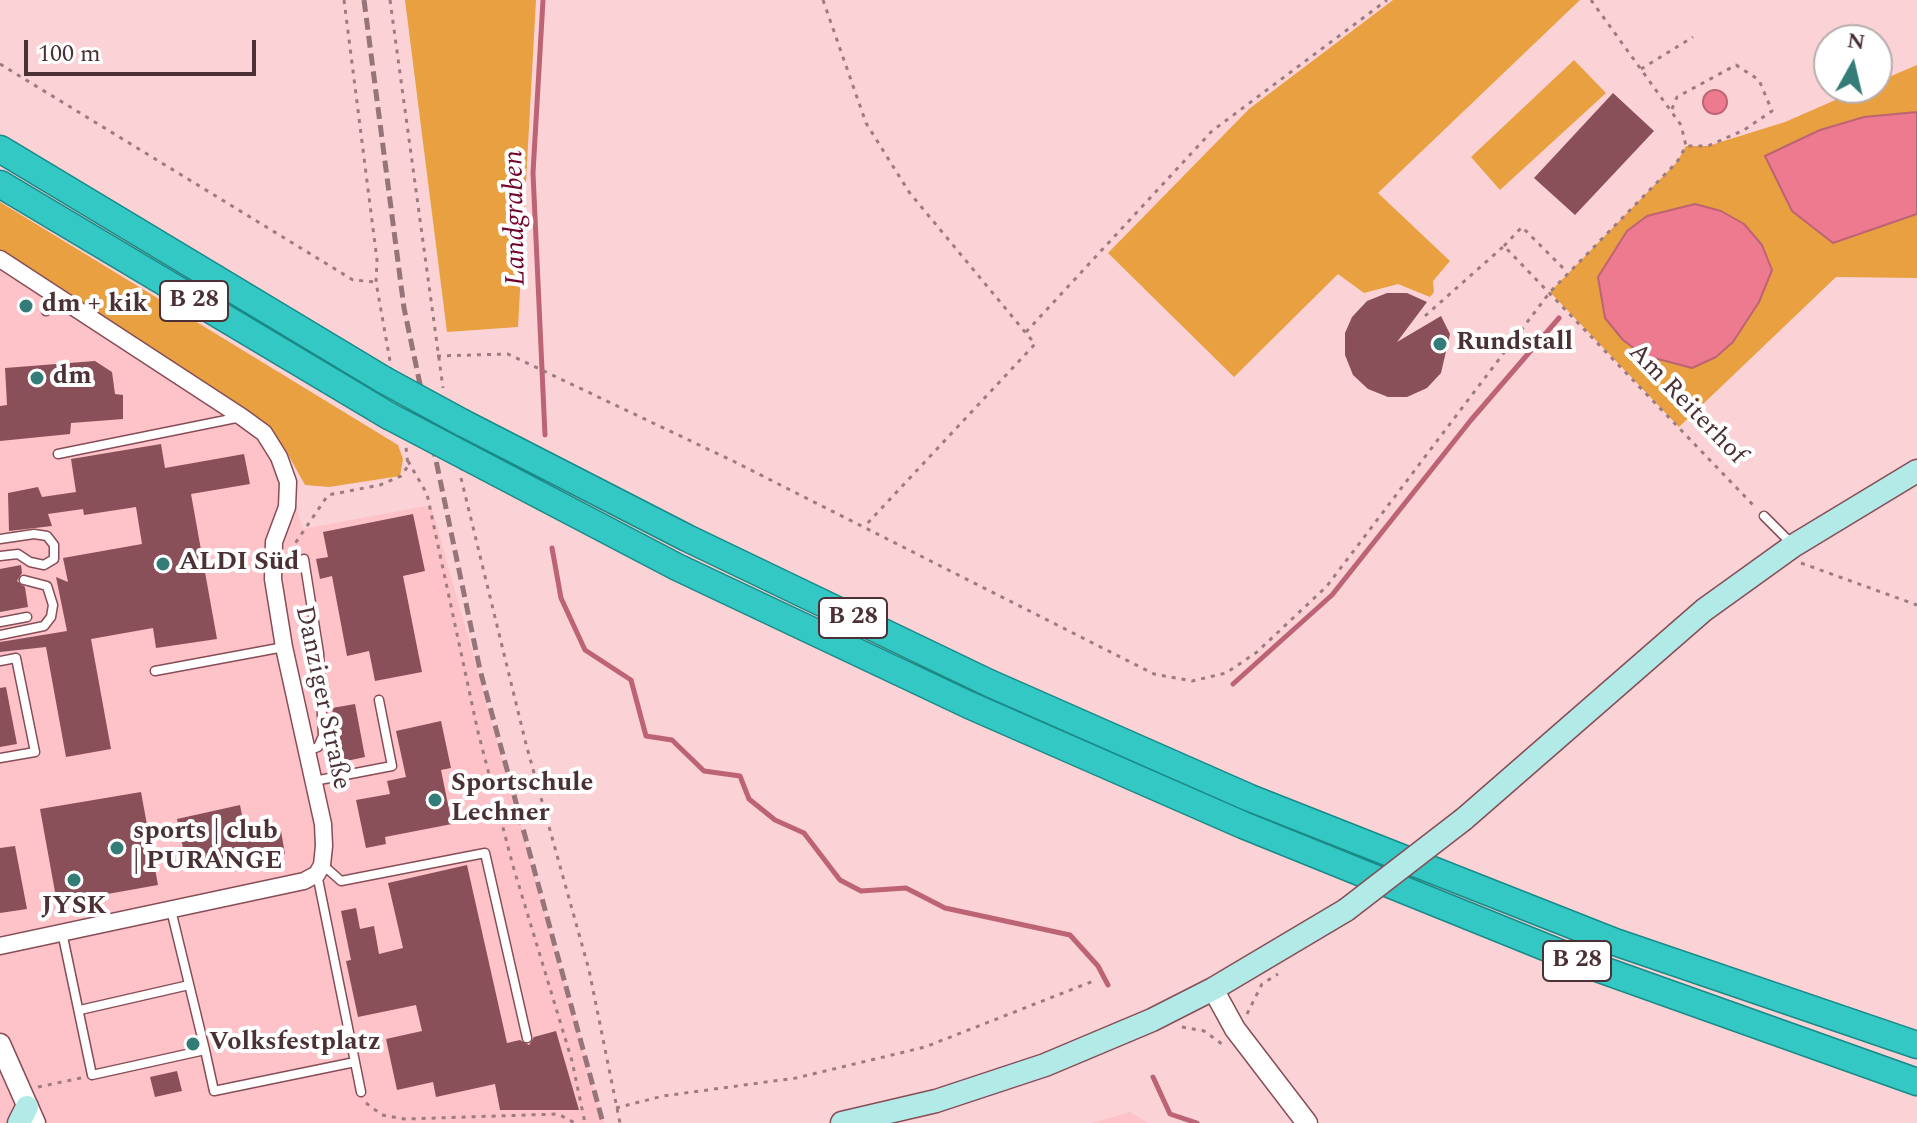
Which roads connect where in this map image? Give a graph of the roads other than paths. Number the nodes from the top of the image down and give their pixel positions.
1 (0, 149) edge
2 (0, 184) edge
3 (0, 259) edge
4 (59, 298) junction
5 (46, 311) dead end
6 (242, 417) junction
7 (58, 454) dead end
8 (1917, 471) edge
9 (1764, 516) road end
10 (0, 539) edge
11 (1788, 550) junction
12 (0, 556) edge
13 (304, 559) dead end
14 (24, 580) dead end
15 (27, 617) dead end
16 (0, 622) edge
17 (0, 635) edge
18 (284, 647) junction
19 (0, 661) edge
20 (155, 671) dead end
21 (379, 700) dead end
22 (307, 751) junction
23 (0, 758) edge
24 (314, 781) junction
25 (320, 869) junction
26 (171, 910) junction
27 (62, 932) junction
28 (0, 946) edge
29 (189, 985) junction
30 (1213, 989) junction
31 (80, 1010) junction
32 (527, 1038) dead end
33 (0, 1044) edge
34 (1917, 1045) edge
35 (205, 1050) junction
36 (355, 1062) junction
37 (1917, 1082) edge
38 (361, 1092) road end
39 (27, 1118) edge
40 (842, 1123) edge
41 (1307, 1123) edge

1 - 34 highway, B 28, bridge
2 - 37 highway, B 28, bridge
3 - 4 street, Danziger Straße
4 - 5 lane
4 - 6 street, Danziger Straße
6 - 7 lane
6 - 18 street, Danziger Straße
8 - 11 main road
9 - 11 lane
10 - 12 lane
11 - 30 main road, bridge
13 - 22 lane
14 - 17 lane
15 - 16 lane
18 - 20 lane
18 - 22 street, Danziger Straße
19 - 23 lane
21 - 24 lane
22 - 24 street, Danziger Straße
24 - 25 street, Danziger Straße
25 - 26 street
25 - 32 lane
25 - 36 lane
26 - 27 street
26 - 29 lane
27 - 28 street
27 - 31 lane
29 - 31 lane
29 - 35 lane
30 - 40 main road
30 - 41 street
31 - 35 lane
33 - 39 street
35 - 36 lane
36 - 38 lane

